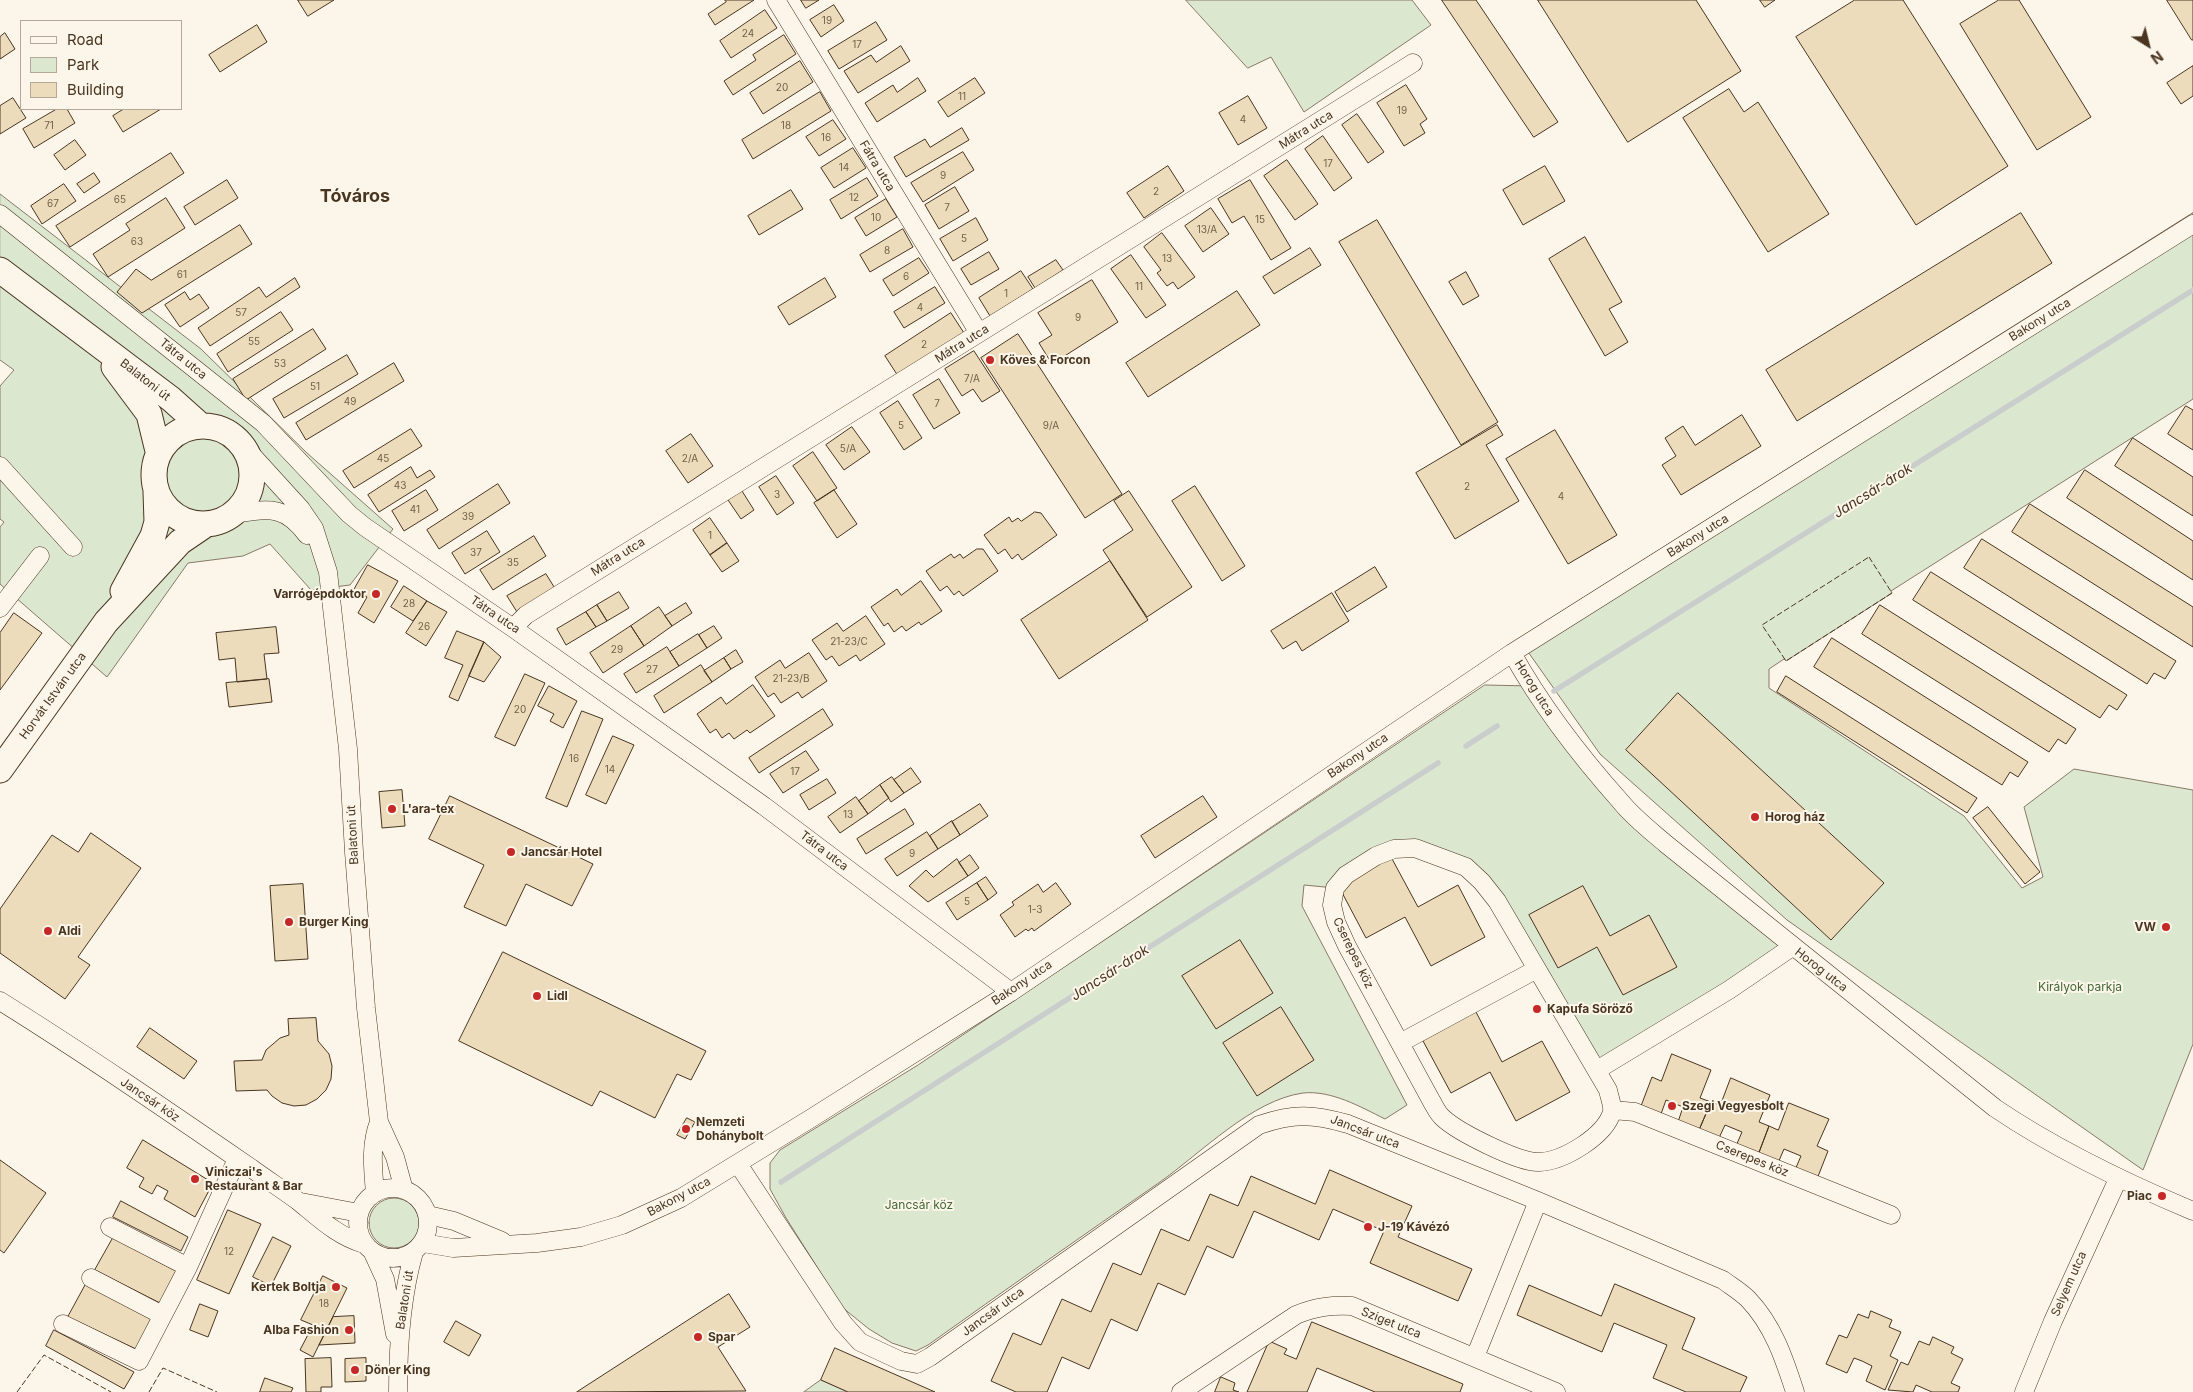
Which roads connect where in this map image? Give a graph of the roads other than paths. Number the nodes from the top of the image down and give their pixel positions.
1 (776, 0) edge
2 (1413, 63) dead end
3 (0, 214) edge
4 (2193, 224) edge
5 (0, 270) edge
6 (979, 333) junction
7 (89, 336) junction
8 (200, 425) junction
9 (238, 441) junction
10 (158, 451) junction
11 (0, 466) edge
12 (156, 492) junction
13 (233, 514) junction
14 (205, 525) junction
15 (73, 547) dead end
16 (322, 549) junction
17 (40, 556) dead end
18 (0, 608) edge
19 (106, 622) junction
20 (513, 628) junction
21 (1512, 653) junction
22 (0, 770) edge
23 (1792, 947) junction
24 (1537, 969) junction
25 (1011, 992) junction
26 (0, 1002) edge
27 (1400, 1043) junction
28 (1597, 1070) junction
29 (1612, 1110) junction
30 (379, 1122) junction
31 (237, 1159) junction
32 (738, 1164) junction
33 (2118, 1179) junction
34 (404, 1190) junction
35 (375, 1193) junction
36 (1538, 1200) junction
37 (298, 1201) junction
38 (2193, 1211) edge
39 (359, 1213) junction
40 (428, 1214) junction
41 (1891, 1215) dead end
42 (110, 1227) dead end
43 (507, 1243) junction
44 (369, 1248) junction
45 (418, 1248) junction
46 (188, 1267) junction
47 (91, 1278) dead end
48 (162, 1315) junction
49 (63, 1324) dead end
50 (398, 1348) junction
51 (1475, 1357) junction
52 (398, 1392) edge
53 (1181, 1392) edge
54 (1556, 1392) edge
55 (1795, 1392) edge
56 (2024, 1392) edge

1 - 6 street, Fátra utca
2 - 6 street, Mátra utca
3 - 20 street, Tátra utca
4 - 21 street, Bakony utca
5 - 7 main road, Balatoni út
6 - 20 street, Mátra utca
7 - 8 main road, Balatoni út
7 - 10 main road, Balatoni út
8 - 9 main road
8 - 10 main road
9 - 13 main road
9 - 16 street, Balatoni út
10 - 12 main road
11 - 15 street
12 - 14 main road
12 - 19 main road, Horvát István utca
13 - 14 main road
13 - 16 street
14 - 19 main road, Horvát István utca
16 - 30 street, Balatoni út
17 - 18 street
19 - 22 main road, Horvát István utca
20 - 25 street, Tátra utca
21 - 23 street, Horog utca
21 - 25 street, Bakony utca
23 - 28 street
23 - 33 street, Horog utca
24 - 27 street
24 - 27 street, Cserepes köz
24 - 28 street, Cserepes köz
25 - 32 street, Bakony utca
26 - 31 street, Jancsár köz
27 - 29 street, Cserepes köz
28 - 29 street, Cserepes köz
29 - 41 street, Cserepes köz
30 - 34 street, Balatoni út
30 - 35 street, Balatoni út
31 - 37 street, Jancsár köz
31 - 46 street
32 - 36 street, Jancsár utca
32 - 43 street, Bakony utca
33 - 38 street, Horog utca
33 - 56 street, Selyem utca
34 - 35 street
34 - 40 street
35 - 39 street
36 - 51 street
36 - 55 street, Jancsár utca
37 - 39 street, Jancsár köz
37 - 44 street, Jancsár köz
39 - 44 street
40 - 43 street, Bakony utca
40 - 45 street
42 - 46 street
43 - 45 street, Bakony utca
44 - 45 street
44 - 50 street, Balatoni út
45 - 50 street, Balatoni út
46 - 48 street
47 - 48 street
48 - 49 street
50 - 52 street, Balatoni út
51 - 53 street, Sziget utca
51 - 54 street, Sziget utca

